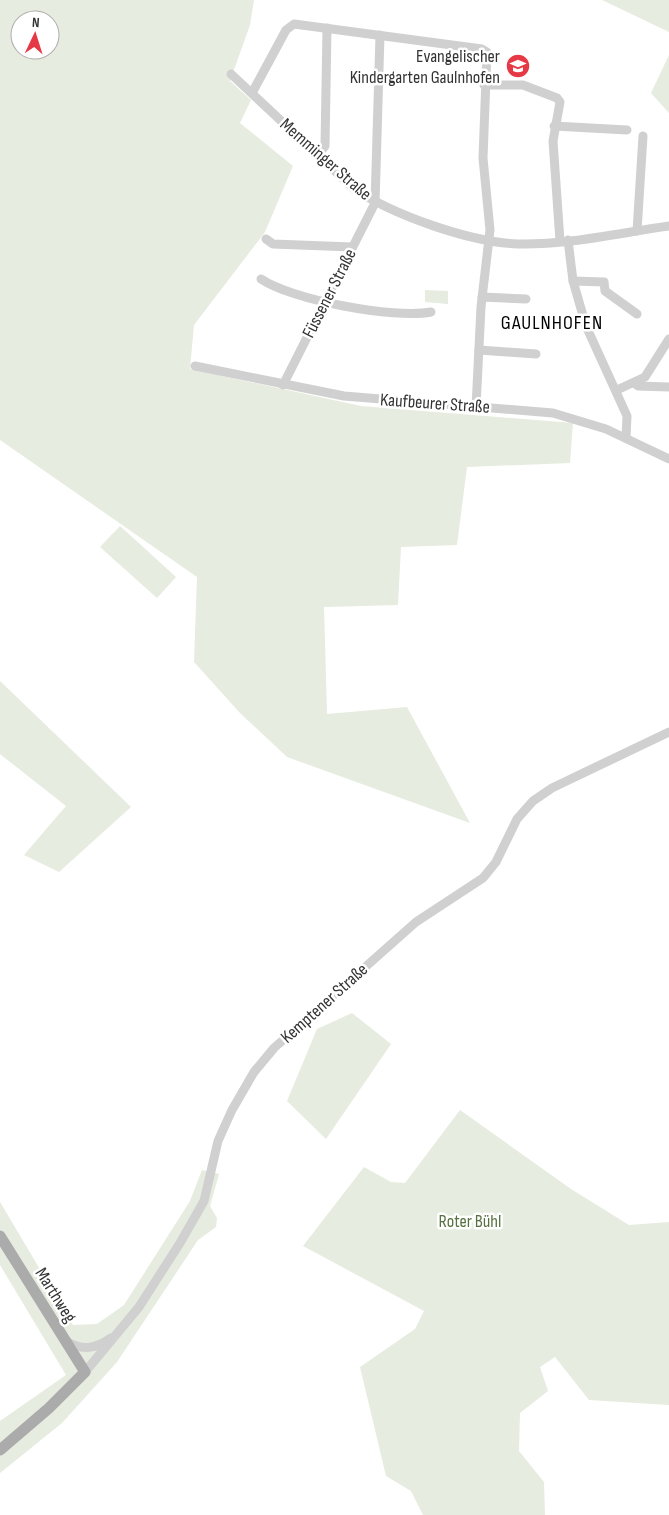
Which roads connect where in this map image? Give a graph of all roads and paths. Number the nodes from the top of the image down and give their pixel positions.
1 (327, 28) junction
2 (380, 35) junction
3 (231, 74) dead end
4 (484, 85) junction
5 (252, 93) junction
6 (554, 126) junction
7 (626, 130) dead end
8 (643, 136) dead end
9 (318, 155) junction
10 (375, 202) junction
11 (669, 226) edge
12 (637, 231) junction
13 (266, 239) dead end
14 (489, 239) junction
15 (564, 241) junction
16 (352, 247) junction
17 (260, 279) dead end
18 (573, 281) junction
19 (482, 297) junction
20 (526, 299) dead end
21 (324, 302) junction
22 (431, 312) dead end
23 (637, 314) dead end
24 (669, 339) edge
25 (479, 350) junction
26 (536, 354) dead end
27 (195, 366) dead end
28 (634, 383) junction
29 (283, 384) junction
30 (669, 387) edge
31 (617, 390) junction
32 (476, 407) junction
33 (626, 437) junction
34 (669, 459) edge
35 (669, 732) edge
36 (0, 1236) edge
37 (120, 1332) junction
38 (64, 1340) junction
39 (85, 1372) junction
40 (0, 1450) edge

1 - 2 street
1 - 5 street
1 - 9 street
2 - 4 street
2 - 10 street
3 - 5 street, Memminger Straße
4 - 6 street
4 - 14 street
5 - 9 street, Memminger Straße
6 - 7 street
6 - 15 street
8 - 12 street
9 - 10 street, Memminger Straße
10 - 14 street, Memminger Straße
10 - 16 street, Füssener Straße
11 - 12 street, Memminger Straße
12 - 15 street, Memminger Straße
13 - 16 street
14 - 15 street, Memminger Straße
14 - 19 street
15 - 18 street
16 - 21 street, Füssener Straße
17 - 21 street
18 - 23 street
18 - 31 street
19 - 20 street
19 - 25 street
21 - 22 street
21 - 29 street, Füssener Straße
24 - 28 street
25 - 26 street
25 - 32 street
27 - 29 street, Kaufbeurer Straße
28 - 30 street
28 - 31 street
29 - 32 street, Kaufbeurer Straße
31 - 33 street
32 - 33 street, Kaufbeurer Straße
33 - 34 street, Kaufbeurer Straße
35 - 37 street, Kemptener Straße
36 - 38 main road, Marthweg
37 - 38 street
37 - 39 street, Kemptener Straße
38 - 39 main road, Marthweg
39 - 40 main road

